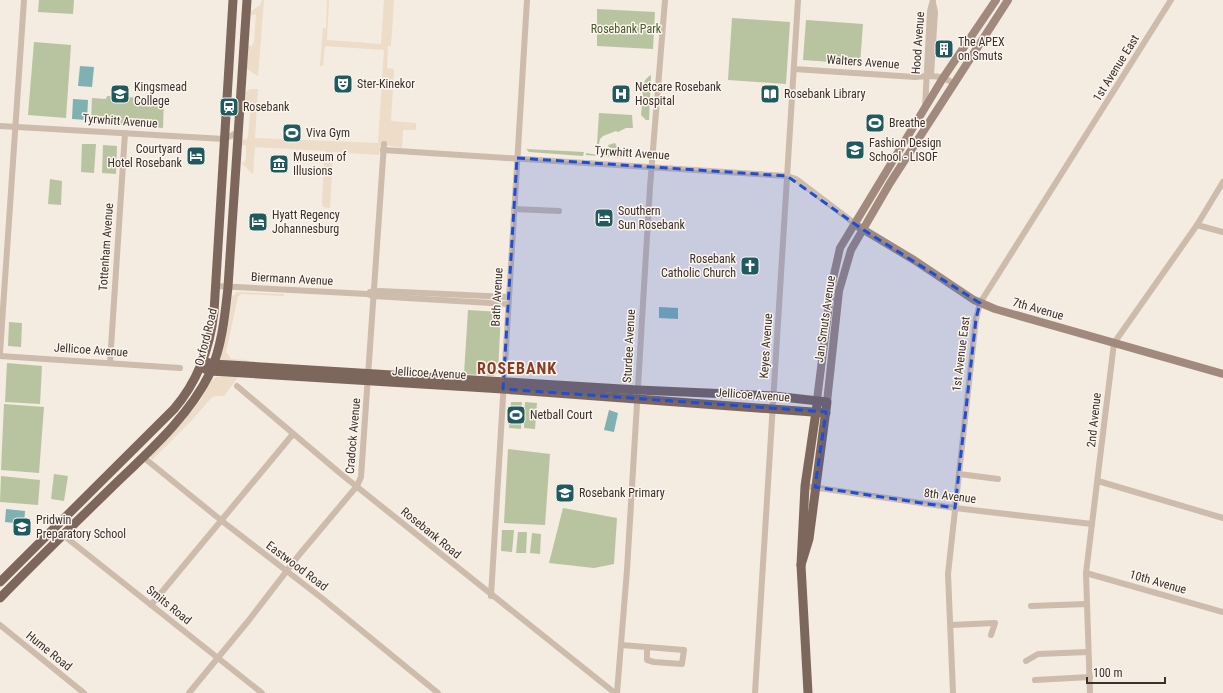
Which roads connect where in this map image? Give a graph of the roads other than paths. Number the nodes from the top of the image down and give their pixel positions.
1 (24, 0) edge
2 (234, 0) edge
3 (247, 0) edge
4 (527, 0) edge
5 (665, 0) edge
6 (798, 0) edge
7 (996, 0) edge
8 (1008, 0) edge
9 (1171, 0) edge
10 (933, 2) edge
11 (794, 69) junction
12 (929, 75) junction
13 (944, 78) junction
14 (953, 83) junction
15 (925, 109) junction
16 (0, 126) edge
17 (16, 126) junction
18 (125, 133) junction
19 (237, 133) junction
20 (224, 139) junction
21 (384, 147) joint
22 (517, 158) junction
23 (652, 166) junction
24 (788, 176) junction
25 (1223, 182) edge
26 (514, 208) junction
27 (559, 211) dead end
28 (854, 223) junction
29 (1196, 224) junction
30 (862, 229) junction
31 (1223, 232) edge
32 (216, 286) junction
33 (228, 287) junction
34 (371, 294) junction
35 (508, 300) junction
36 (980, 303) junction
37 (1114, 343) junction
38 (0, 354) edge
39 (110, 363) junction
40 (201, 364) junction
41 (180, 368) dead end
42 (212, 368) junction
43 (1223, 374) edge
44 (368, 377) junction
45 (503, 385) junction
46 (236, 386) dead end
47 (638, 394) junction
48 (774, 396) junction
49 (817, 400) junction
50 (827, 402) junction
51 (773, 408) junction
52 (816, 412) junction
53 (826, 413) junction
54 (293, 434) junction
55 (135, 448) junction
56 (143, 457) junction
57 (959, 474) junction
58 (998, 479) dead end
59 (1098, 481) junction
60 (357, 486) junction
61 (810, 486) junction
62 (956, 508) junction
63 (1223, 518) edge
64 (222, 521) junction
65 (1092, 524) junction
66 (56, 527) junction
67 (63, 535) junction
68 (286, 572) junction
69 (1086, 573) junction
70 (0, 582) edge
71 (491, 596) junction
72 (0, 598) edge
73 (1087, 604) junction
74 (151, 605) junction
75 (1031, 606) dead end
76 (1223, 612) edge
77 (0, 625) edge
78 (951, 625) junction
79 (991, 635) dead end
80 (621, 645) junction
81 (647, 647) junction
82 (1088, 652) junction
83 (218, 658) junction
84 (1026, 661) dead end
85 (1090, 677) junction
86 (1035, 680) dead end
87 (84, 693) edge
88 (189, 693) edge
89 (262, 693) edge
90 (438, 693) edge
91 (616, 693) edge
92 (755, 693) edge
93 (808, 693) edge
94 (953, 693) edge
95 (1090, 693) edge

1 - 17 street
2 - 20 main road, Oxford Road
3 - 19 main road, Oxford Road
4 - 22 street, Bath Avenue
5 - 23 street, Sturdee Avenue
6 - 11 street, Keyes Avenue
7 - 13 main road, Jan Smuts Avenue
8 - 14 main road, Jan Smuts Avenue
9 - 36 street, 1st Avenue East
10 - 12 street, Hood Avenue
11 - 12 street, Walters Avenue
11 - 24 street, Keyes Avenue
12 - 13 street, Walters Avenue
12 - 15 street, Hood Avenue
13 - 14 street, Walters Avenue
13 - 15 main road, Jan Smuts Avenue
14 - 30 main road, Jan Smuts Avenue
15 - 28 main road, Jan Smuts Avenue
16 - 17 street, Tyrwhitt Avenue
17 - 18 street, Tyrwhitt Avenue
17 - 38 street
18 - 20 street, Tyrwhitt Avenue
18 - 39 street, Tottenham Avenue
19 - 20 street, Tyrwhitt Avenue
19 - 33 main road, Oxford Road
20 - 32 main road, Oxford Road
21 - 22 street, Tyrwhitt Avenue
21 - 34 street, Cradock Avenue
22 - 23 street, Tyrwhitt Avenue
22 - 26 street, Bath Avenue
23 - 24 street, Tyrwhitt Avenue
23 - 47 street, Sturdee Avenue
24 - 28 street, Tyrwhitt Avenue
24 - 48 street, Keyes Avenue
25 - 29 street, 2nd Avenue
26 - 27 street
26 - 35 street, Bath Avenue
28 - 30 main road, Tyrwhitt Avenue
28 - 49 main road, Jan Smuts Avenue
29 - 31 street
29 - 37 street, 2nd Avenue
30 - 36 main road, 7th Avenue
30 - 50 main road, Jan Smuts Avenue
32 - 33 street, Biermann Avenue
32 - 40 main road, Oxford Road
33 - 34 street, Biermann Avenue
33 - 42 main road, Oxford Road
34 - 35 street, Biermann Avenue
34 - 44 street, Cradock Avenue
35 - 45 street, Bath Avenue
36 - 37 main road, 7th Avenue
36 - 57 street, 1st Avenue East
37 - 43 main road, 7th Avenue
37 - 59 street, 2nd Avenue
38 - 39 street, Jellicoe Avenue
39 - 41 street, Jellicoe Avenue
40 - 42 main road, Jellicoe Avenue
40 - 55 main road, Oxford Road
42 - 44 main road, Jellicoe Avenue
42 - 56 main road, Oxford Road
44 - 45 main road, Jellicoe Avenue
44 - 60 street, Cradock Avenue
45 - 47 main road, Jellicoe Avenue
45 - 71 street, Bath Avenue
46 - 54 street, Rosebank Road
47 - 48 main road, Jellicoe Avenue
47 - 51 main road, Jellicoe Avenue
47 - 80 street, Sturdee Avenue
48 - 49 main road, Jellicoe Avenue
48 - 51 street, Keyes Avenue
49 - 50 main road, Jellicoe Avenue
49 - 52 main road, Jan Smuts Avenue
50 - 53 main road, Jan Smuts Avenue
51 - 52 main road, Jellicoe Avenue
51 - 92 street, Keyes Avenue
52 - 53 main road, Jellicoe Avenue
52 - 61 main road, Jan Smuts Avenue
53 - 61 main road, Jan Smuts Avenue
54 - 60 street, Rosebank Road
54 - 64 street
55 - 56 main road
55 - 66 main road, Oxford Road
56 - 64 street, Eastwood Road
56 - 67 main road, Oxford Road
57 - 58 street
57 - 62 street, 1st Avenue East
59 - 63 street
59 - 65 street, 2nd Avenue
60 - 68 street, Cradock Avenue
60 - 71 street, Rosebank Road
61 - 62 street, 8th Avenue
61 - 93 main road, Jan Smuts Avenue
62 - 65 street, 8th Avenue
62 - 78 street, 1st Avenue East
64 - 68 street, Eastwood Road
64 - 74 street
65 - 69 street, 2nd Avenue
66 - 67 main road
66 - 70 main road, Oxford Road
67 - 72 main road, Oxford Road
67 - 74 street, Smits Road
68 - 83 street, Cradock Avenue
68 - 90 street, Eastwood Road
69 - 73 street, 2nd Avenue
69 - 76 street, 10th Avenue
71 - 91 street, Rosebank Road
73 - 75 street
73 - 82 street, 2nd Avenue
74 - 83 street, Smits Road
77 - 87 street, Hume Road
78 - 79 street
78 - 94 street, 1st Avenue East
80 - 81 street
80 - 91 street, Sturdee Avenue
81 - 81 street
82 - 84 street
82 - 85 street, 2nd Avenue
83 - 88 street, Cradock Avenue
83 - 89 street, Smits Road
85 - 86 street
85 - 95 street, 2nd Avenue

